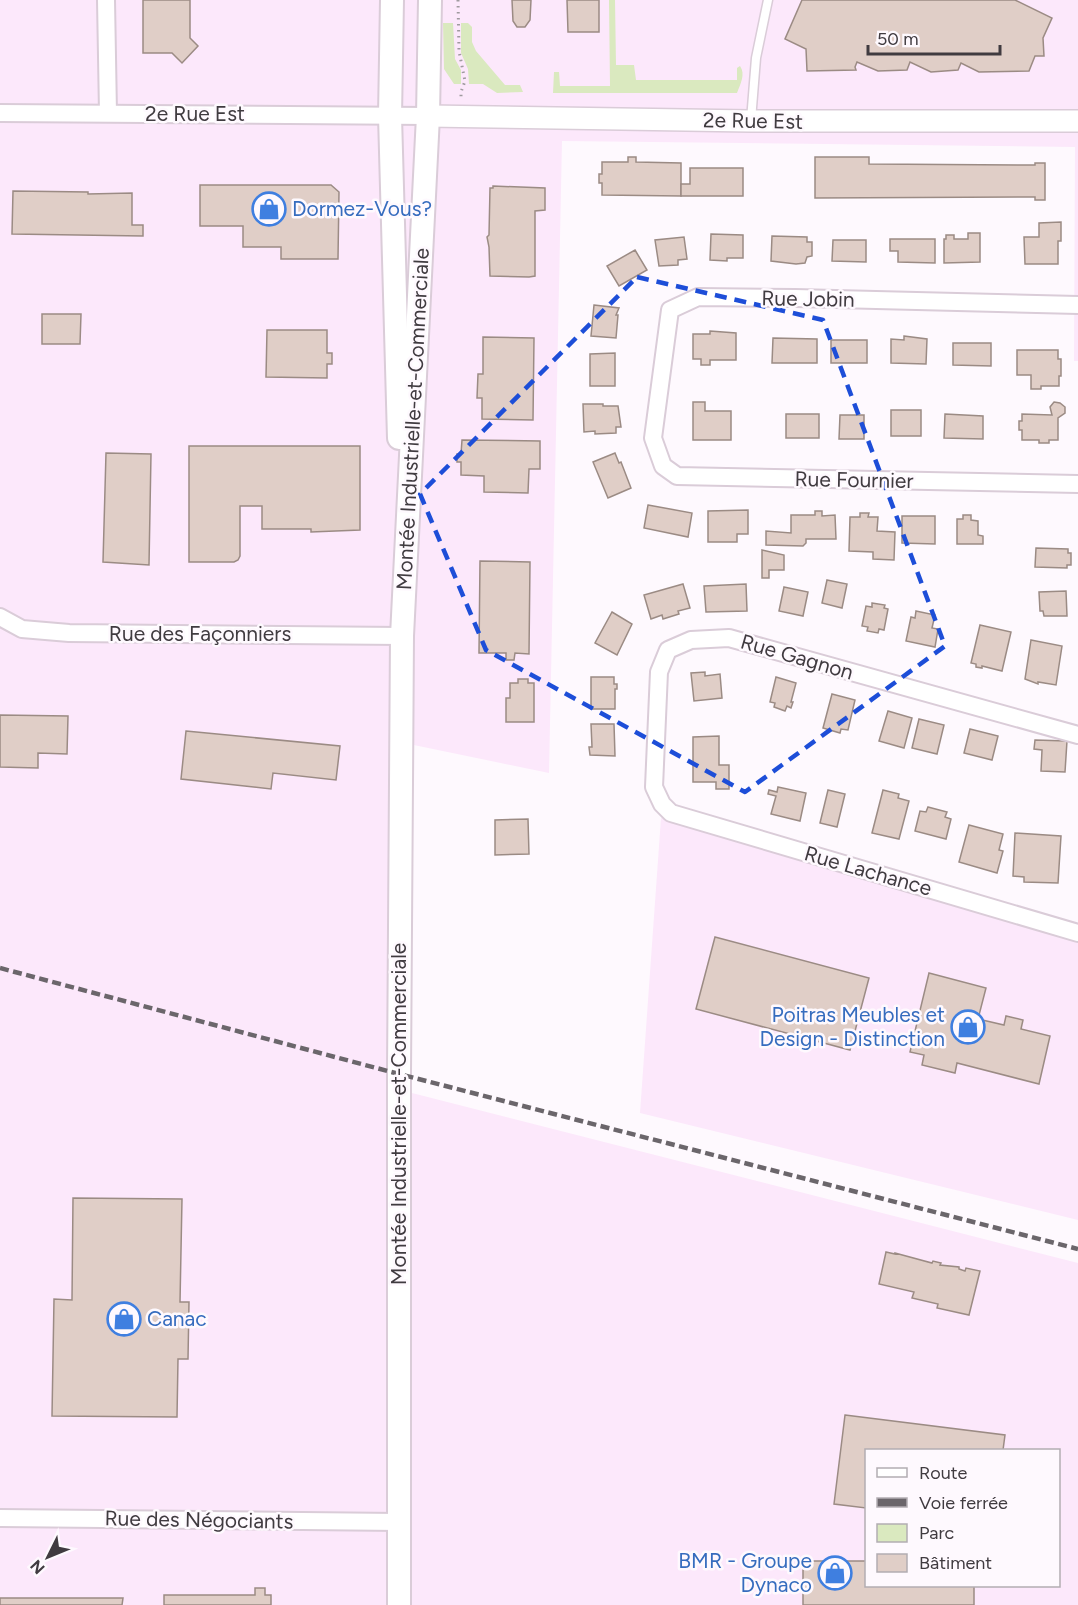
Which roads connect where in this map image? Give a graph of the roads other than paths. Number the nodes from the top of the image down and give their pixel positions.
1 (106, 0) edge
2 (392, 0) edge
3 (430, 0) edge
4 (768, 0) edge
5 (0, 112) edge
6 (108, 113) junction
7 (390, 116) junction
8 (428, 116) junction
9 (750, 121) junction
10 (1078, 121) edge
11 (1078, 305) edge
12 (653, 438) joint
13 (1078, 484) edge
14 (0, 617) edge
15 (403, 629) junction
16 (1078, 735) edge
17 (662, 804) joint
18 (1078, 933) edge
19 (0, 1518) edge
20 (399, 1522) junction
21 (399, 1605) edge

1 - 6 street
2 - 7 main road, Montée Industrielle-et-Commerciale
3 - 8 main road, Montée Industrielle-et-Commerciale
4 - 9 lane
5 - 6 street, 2e Rue Est
6 - 7 street, 2e Rue Est
7 - 8 street, 2e Rue Est
7 - 15 main road, Montée Industrielle-et-Commerciale
8 - 9 street, 2e Rue Est
8 - 15 main road, Montée Industrielle-et-Commerciale
9 - 10 street, 2e Rue Est
11 - 12 street, Rue Jobin
12 - 13 street, Rue Fournier
14 - 15 street, Rue des Façonniers
15 - 20 main road, Montée Industrielle-et-Commerciale
16 - 17 street, Rue Gagnon
17 - 18 street, Rue Lachance
19 - 20 street, Rue des Négociants
20 - 21 main road, Montée Industrielle-et-Commerciale

